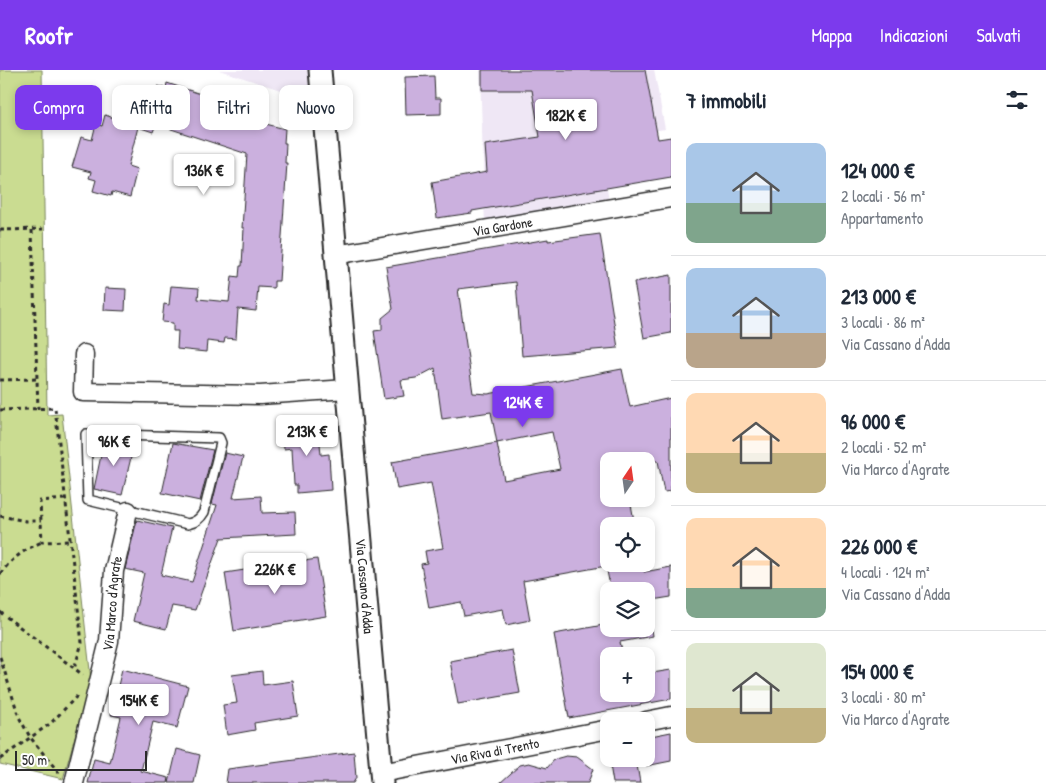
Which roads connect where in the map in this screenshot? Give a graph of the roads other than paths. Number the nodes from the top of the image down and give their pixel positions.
1 (320, 70) edge
2 (671, 198) edge
3 (335, 255) junction
4 (84, 354) dead end
5 (347, 389) junction
6 (128, 511) junction
7 (671, 716) edge
8 (655, 719) edge
9 (600, 731) edge
10 (380, 780) edge
11 (68, 781) edge

1 - 3 street, Via Cassano d'Adda
2 - 3 street, Via Gardone
3 - 5 street, Via Cassano d'Adda
4 - 5 street
5 - 10 street, Via Cassano d'Adda
6 - 6 lane
6 - 11 street, Via Marco d'Agrate
7 - 8 street
9 - 10 street, Via Riva di Trento

